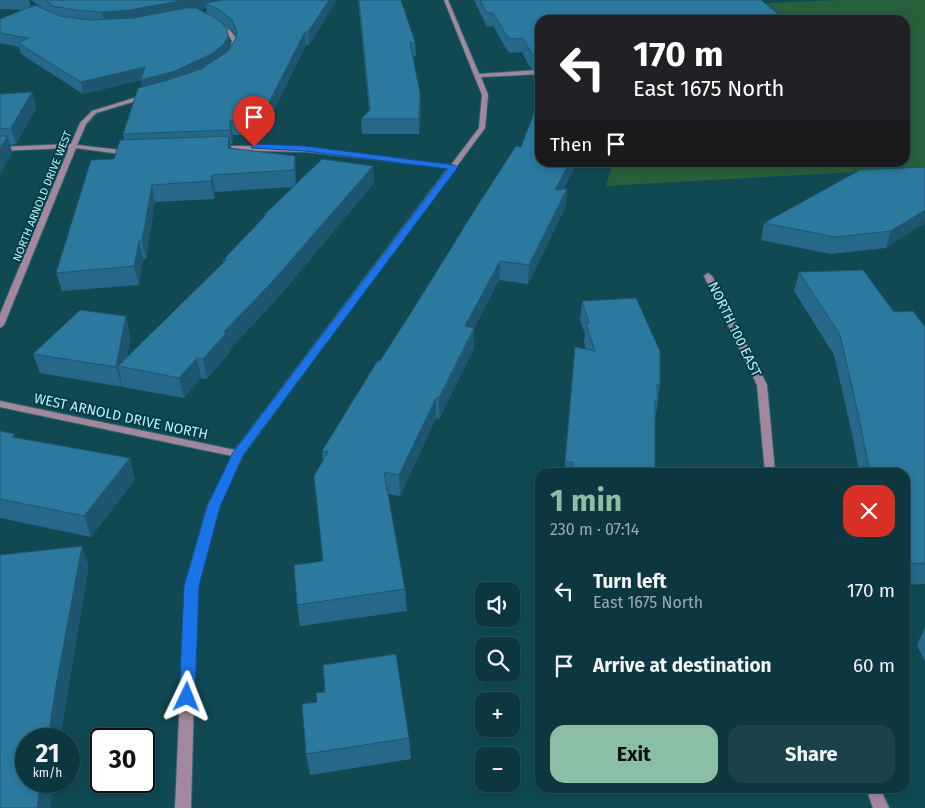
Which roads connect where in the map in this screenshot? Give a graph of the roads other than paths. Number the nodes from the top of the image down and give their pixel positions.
1 (446, 0) edge
2 (213, 22) edge
3 (230, 56) edge
4 (535, 72) edge
5 (476, 76) junction
6 (151, 95) edge
7 (73, 146) junction
8 (0, 149) edge
9 (207, 149) edge
10 (132, 152) edge
11 (454, 167) junction
12 (708, 276) dead end
13 (0, 325) edge
14 (0, 404) edge
15 (238, 454) junction
16 (770, 468) edge
17 (875, 793) edge
18 (183, 808) edge
19 (881, 808) edge

1 - 5 street
2 - 3 street
4 - 5 street
5 - 11 street
6 - 7 street, NORTH ARNOLD DRIVE WEST
7 - 8 street
7 - 10 street
7 - 13 street, NORTH ARNOLD DRIVE WEST
9 - 11 street
11 - 15 street
12 - 16 street, NORTH 100 EAST
14 - 15 street, WEST ARNOLD DRIVE NORTH
15 - 18 street
17 - 19 street

